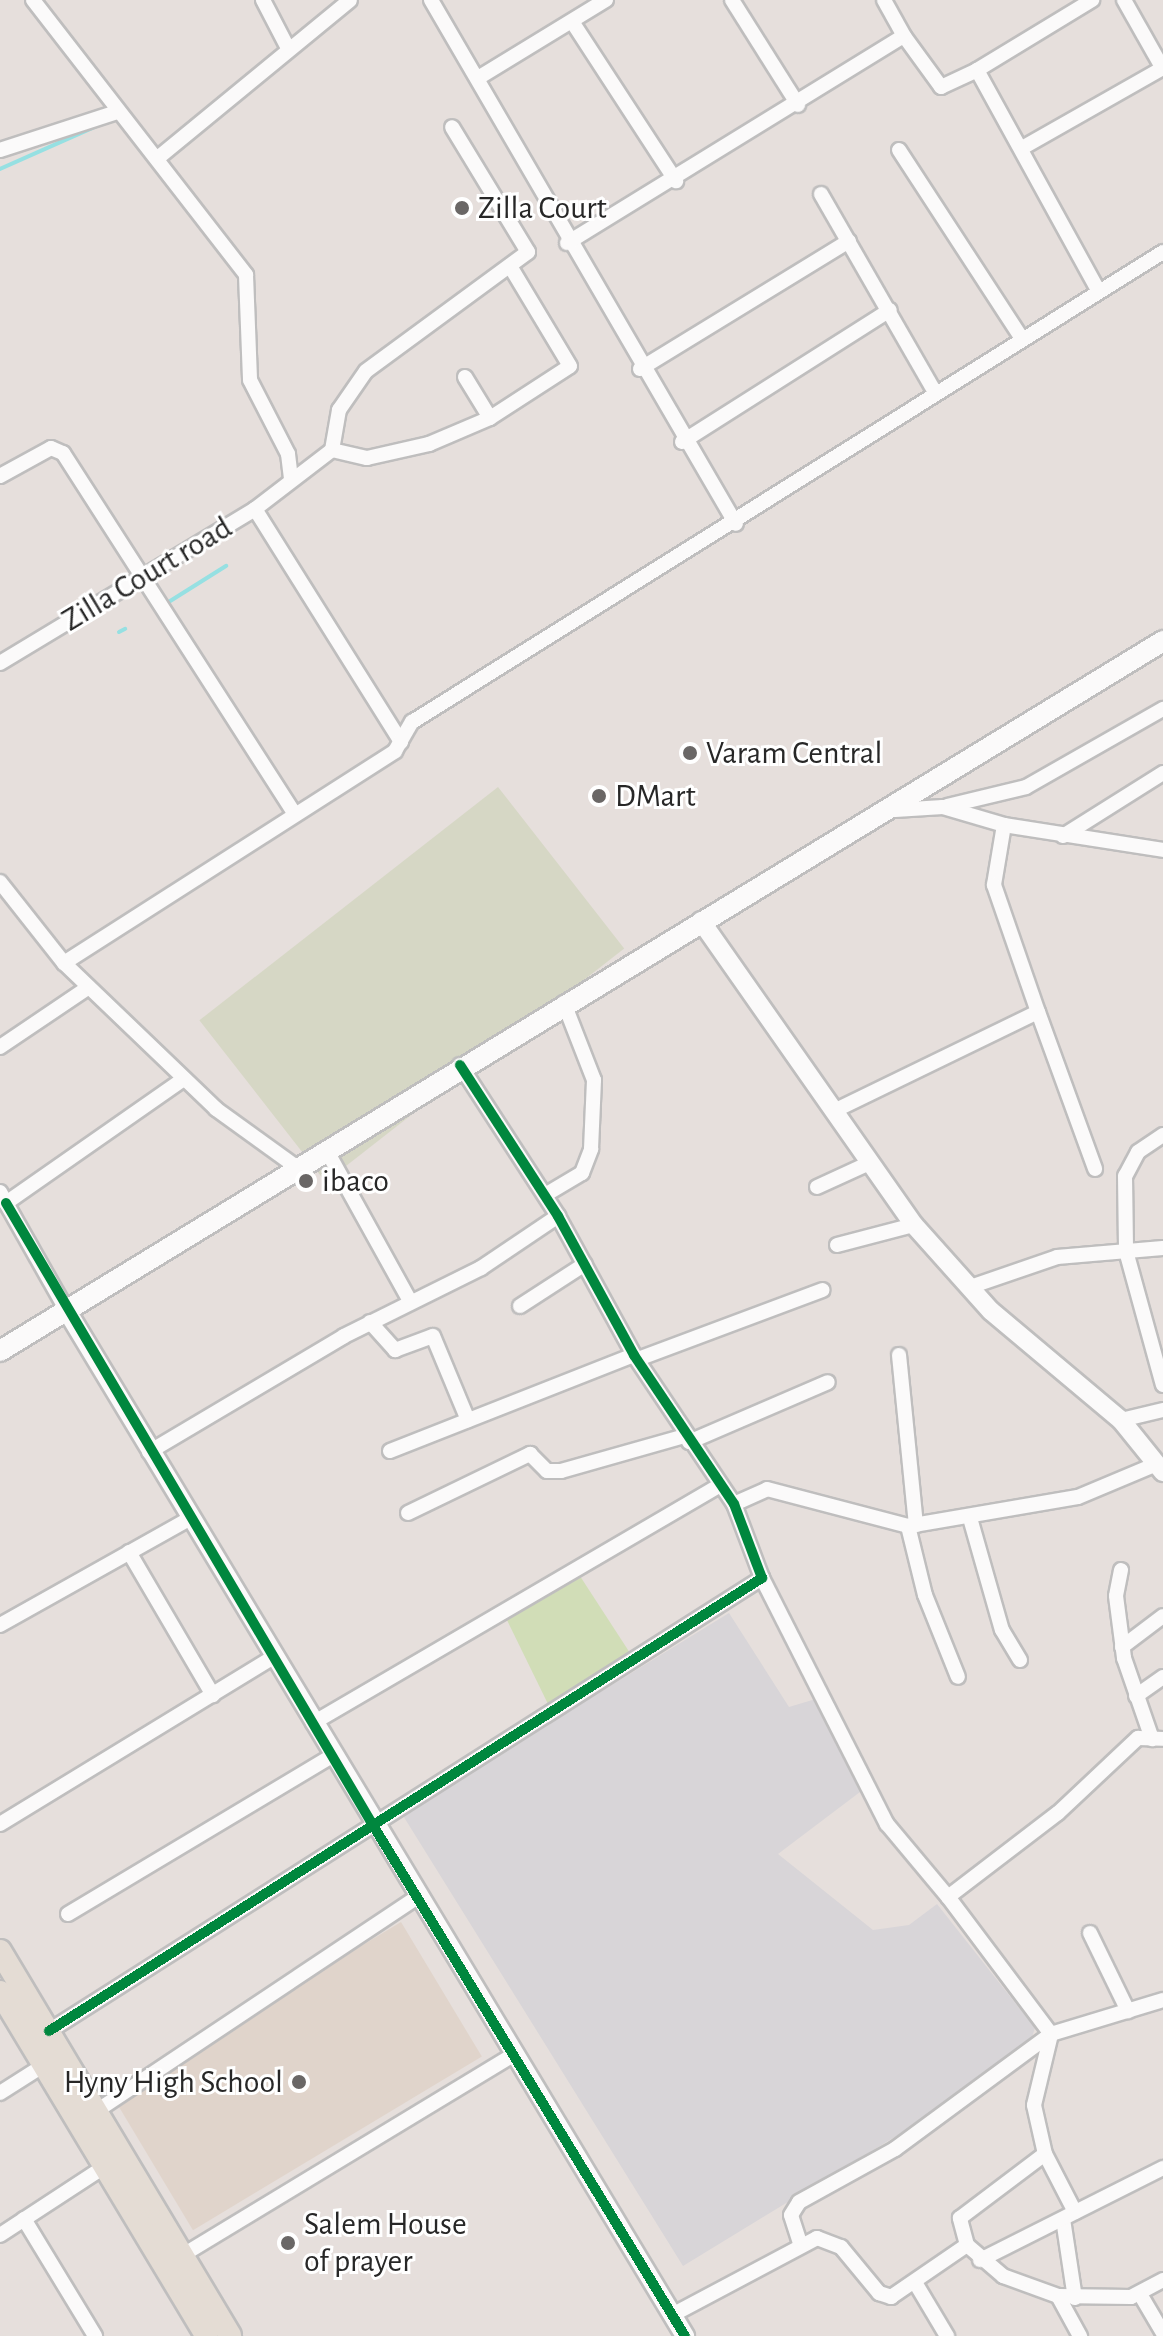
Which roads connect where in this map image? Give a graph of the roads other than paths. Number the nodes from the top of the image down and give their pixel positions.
1 (33, 0) edge
2 (263, 0) edge
3 (350, 0) edge
4 (431, 0) edge
5 (606, 0) edge
6 (732, 0) edge
7 (884, 0) edge
8 (1092, 0) edge
9 (1124, 0) edge
10 (573, 23) junction
11 (904, 36) junction
12 (288, 48) junction
13 (1163, 69) edge
14 (977, 70) junction
15 (478, 78) junction
16 (798, 105) junction
17 (117, 112) junction
18 (452, 127) dead end
19 (1022, 148) junction
20 (0, 150) edge
21 (899, 150) dead end
22 (159, 157) junction
23 (676, 181) junction
24 (821, 194) dead end
25 (849, 241) junction
26 (567, 243) junction
27 (1163, 252) edge
28 (510, 266) junction
29 (1099, 292) junction
30 (890, 310) junction
31 (1022, 339) junction
32 (640, 369) junction
33 (465, 377) dead end
34 (935, 392) junction
35 (490, 418) junction
36 (682, 442) junction
37 (332, 450) junction
38 (0, 476) edge
39 (291, 480) junction
40 (255, 509) junction
41 (736, 524) junction
42 (139, 579) junction
43 (1163, 641) edge
44 (0, 663) edge
45 (1163, 709) edge
46 (401, 742) junction
47 (1163, 773) edge
48 (943, 807) junction
49 (895, 810) junction
50 (293, 811) junction
51 (1004, 825) junction
52 (1063, 836) junction
53 (1159, 847) edge
54 (0, 882) edge
55 (5, 900) edge
56 (701, 921) junction
57 (64, 963) junction
58 (89, 987) junction
59 (564, 1003) junction
60 (1038, 1012) junction
61 (0, 1047) edge
62 (460, 1065) junction
63 (184, 1079) junction
64 (838, 1109) junction
65 (1163, 1135) edge
66 (328, 1153) junction
67 (867, 1164) junction
68 (295, 1166) junction
69 (1095, 1169) dead end
70 (817, 1187) dead end
71 (545, 1195) junction
72 (3, 1197) edge
73 (558, 1216) junction
74 (914, 1225) junction
75 (837, 1245) dead end
76 (1163, 1248) edge
77 (1126, 1251) junction
78 (585, 1264) junction
79 (970, 1287) junction
80 (823, 1290) dead end
81 (410, 1301) junction
82 (520, 1306) dead end
83 (67, 1311) junction
84 (370, 1322) junction
85 (0, 1351) edge
86 (899, 1355) dead end
87 (636, 1357) junction
88 (828, 1382) dead end
89 (1163, 1385) edge
90 (1163, 1410) edge
91 (468, 1420) junction
92 (1121, 1420) junction
93 (687, 1439) junction
94 (390, 1451) dead end
95 (149, 1452) junction
96 (1159, 1468) edge
97 (717, 1487) junction
98 (734, 1504) junction
99 (408, 1513) dead end
100 (191, 1518) junction
101 (970, 1518) junction
102 (912, 1526) junction
103 (129, 1552) junction
104 (1121, 1570) dead end
105 (762, 1578) junction
106 (1163, 1616) edge
107 (0, 1625) edge
108 (1122, 1647) junction
109 (272, 1658) junction
110 (1020, 1660) dead end
111 (958, 1677) dead end
112 (1163, 1677) edge
113 (213, 1695) junction
114 (1136, 1696) junction
115 (313, 1723) junction
116 (1158, 1739) edge
117 (332, 1756) junction
118 (371, 1822) junction
119 (0, 1824) edge
120 (419, 1896) junction
121 (948, 1897) junction
122 (68, 1914) dead end
123 (1090, 1933) dead end
124 (0, 1951) edge
125 (0, 1992) edge
126 (1163, 2000) edge
127 (1128, 2011) junction
128 (49, 2031) junction
129 (1051, 2034) junction
130 (513, 2055) junction
131 (44, 2065) junction
132 (0, 2093) edge
133 (98, 2110) junction
134 (1045, 2154) junction
135 (104, 2167) junction
136 (1163, 2168) edge
137 (1069, 2216) junction
138 (24, 2219) junction
139 (0, 2235) edge
140 (800, 2243) junction
141 (967, 2245) junction
142 (184, 2254) junction
143 (980, 2260) junction
144 (165, 2266) junction
145 (1163, 2280) edge
146 (916, 2284) junction
147 (1140, 2294) junction
148 (1058, 2296) junction
149 (1075, 2298) junction
150 (674, 2314) junction
151 (1163, 2333) edge
152 (95, 2336) edge
153 (207, 2336) edge
154 (230, 2336) edge
155 (685, 2336) edge
156 (947, 2336) edge
157 (1080, 2336) edge

1 - 17 street
2 - 12 street
3 - 12 street
4 - 15 street
5 - 10 street
6 - 16 street
7 - 11 street
8 - 14 street
9 - 13 street
10 - 15 street
10 - 23 street
11 - 14 street
11 - 16 street
12 - 22 street
13 - 19 street
14 - 19 street
15 - 26 street
16 - 23 street
17 - 20 street
17 - 22 street
18 - 28 street
19 - 29 street
21 - 31 street
22 - 39 street
23 - 26 street
24 - 25 street
25 - 30 street
25 - 32 street
26 - 32 street
27 - 29 street
28 - 35 street
28 - 37 street
29 - 31 street
30 - 34 street
30 - 36 street
31 - 34 street
32 - 36 street
33 - 35 street
34 - 41 street
35 - 37 street
36 - 41 street
37 - 39 street, Zilla Court road
38 - 42 street
39 - 40 street, Zilla Court road
40 - 42 street, Zilla Court road
40 - 46 street
41 - 46 street
42 - 44 street, Zilla Court road
42 - 50 street
43 - 49 main road
45 - 48 street
46 - 50 street
47 - 52 street
48 - 49 street
48 - 51 street
49 - 56 main road
50 - 57 street
51 - 52 street
51 - 60 street
52 - 53 street
54 - 55 street
55 - 57 street
56 - 59 main road
56 - 64 street
57 - 58 street
58 - 61 street
58 - 63 street
59 - 62 main road
59 - 71 street
60 - 64 street
60 - 69 street
62 - 66 main road
62 - 71 street
63 - 68 street
63 - 72 street
64 - 67 street
65 - 77 street
66 - 68 main road
66 - 81 street
67 - 70 street
67 - 74 street
68 - 83 main road
71 - 73 street
72 - 83 street
73 - 78 street
73 - 81 street
74 - 75 street
74 - 79 street
76 - 77 street
77 - 79 street
77 - 89 street
78 - 82 street
78 - 87 street
79 - 92 street
80 - 87 street
81 - 84 street
83 - 85 main road
83 - 95 street
84 - 91 street
84 - 95 street
86 - 102 street
87 - 91 street
87 - 93 street
88 - 93 street
90 - 92 street
91 - 94 street
92 - 96 street
93 - 97 street
93 - 99 street
95 - 100 street
96 - 101 street
97 - 98 street
97 - 115 street
98 - 102 street
98 - 105 street
100 - 103 street
100 - 109 street
101 - 102 street
101 - 110 street
102 - 111 street
103 - 107 street
103 - 113 street
104 - 108 street
105 - 118 street
105 - 121 street
106 - 108 street
108 - 114 street
109 - 113 street
109 - 115 street
112 - 114 street
113 - 119 street
114 - 116 street
115 - 117 street
116 - 121 street
117 - 118 street
117 - 122 street
118 - 120 street
118 - 128 street
120 - 130 street
120 - 133 street
121 - 129 street
123 - 127 street
124 - 128 main road
125 - 131 main road
126 - 127 street
127 - 129 street
128 - 133 main road
129 - 134 street
129 - 140 street
130 - 142 street
130 - 150 street
131 - 132 street
131 - 135 main road
133 - 142 main road
134 - 137 street
134 - 141 street
135 - 138 street
135 - 144 main road
136 - 137 street
137 - 143 street
137 - 149 street
138 - 139 street
138 - 152 street
140 - 146 street
140 - 150 street
141 - 143 street
141 - 146 street
142 - 144 street
142 - 154 main road
143 - 148 street
144 - 153 main road
145 - 147 street
146 - 156 street
147 - 149 street
147 - 151 street
148 - 149 street
148 - 157 street
150 - 155 street

